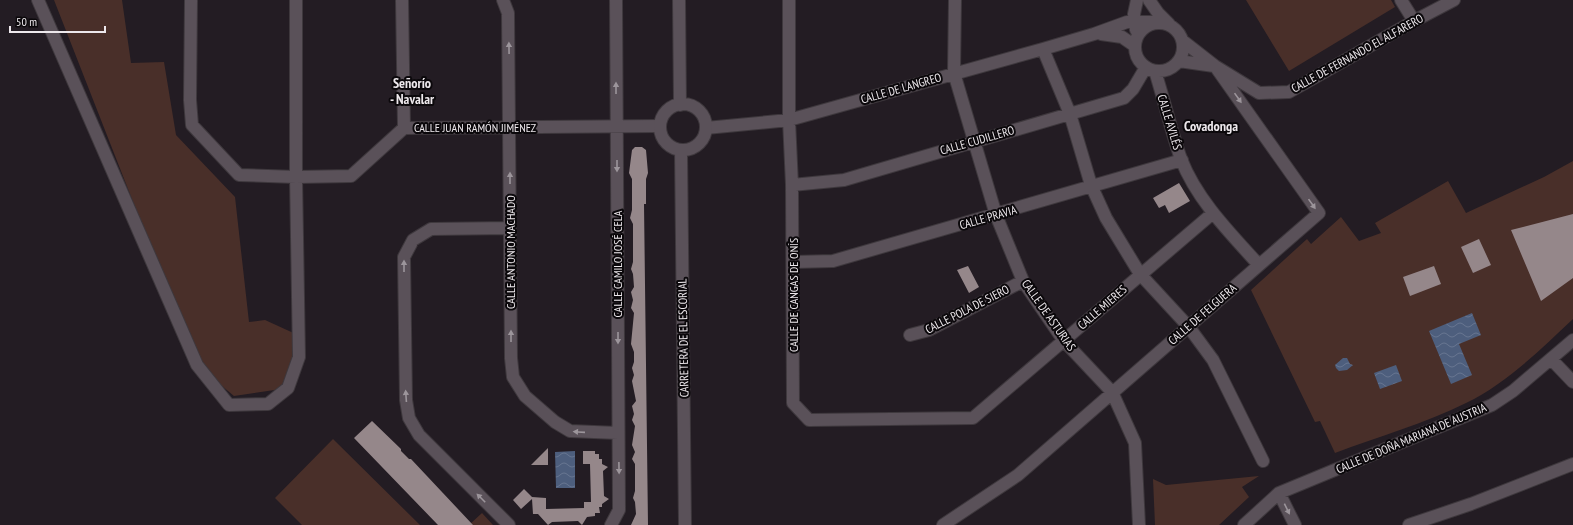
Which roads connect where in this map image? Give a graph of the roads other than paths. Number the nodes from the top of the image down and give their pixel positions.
1 (38, 0) edge
2 (191, 0) edge
3 (296, 0) edge
4 (402, 0) edge
5 (503, 0) edge
6 (616, 0) edge
7 (680, 0) edge
8 (789, 0) edge
9 (955, 0) edge
10 (1141, 0) edge
11 (1401, 0) edge
12 (1454, 0) edge
13 (1414, 21) junction
14 (1135, 22) junction
15 (1157, 22) junction
16 (1170, 25) junction
17 (1114, 27) junction
18 (1094, 34) junction
19 (1183, 41) junction
20 (1136, 42) junction
21 (1043, 49) junction
22 (1179, 61) junction
23 (1215, 66) junction
24 (1150, 69) junction
25 (954, 73) junction
26 (680, 104) junction
27 (1070, 114) junction
28 (789, 120) junction
29 (660, 126) junction
30 (510, 127) junction
31 (616, 127) junction
32 (404, 128) junction
33 (706, 128) junction
34 (973, 141) junction
35 (681, 150) junction
36 (1182, 160) junction
37 (296, 177) junction
38 (792, 185) junction
39 (1091, 185) junction
40 (1213, 213) junction
41 (996, 215) junction
42 (510, 228) junction
43 (793, 262) junction
44 (1259, 265) junction
45 (1140, 274) junction
46 (1023, 281) junction
47 (1188, 326) junction
48 (910, 335) dead end
49 (1573, 340) edge
50 (1064, 341) junction
51 (1551, 359) junction
52 (1573, 382) edge
53 (1112, 392) junction
54 (973, 418) joint
55 (618, 433) junction
56 (1263, 461) dead end
57 (1573, 464) edge
58 (1279, 493) junction
59 (509, 525) edge
60 (611, 525) edge
61 (685, 525) edge
62 (943, 525) edge
63 (1139, 525) edge
64 (1244, 525) edge
65 (1295, 525) edge
66 (1409, 525) edge

1 - 37 street
2 - 37 street, CALLE JUAN RAMÓN JIMÉNEZ
3 - 37 street
4 - 32 street
30 -> 5 street, CALLE ANTONIO MACHADO
31 -> 6 street, CALLE CAMILO JOSÉ CELA
7 - 26 street
8 - 28 street, CALLE DE CANGAS DE ONÍS
9 - 25 street, CALLE DE ASTURIAS
10 - 14 street
10 - 16 street
10 - 17 street
11 - 13 street
12 - 13 street, CALLE DE FERNANDO EL ALFARERO
13 - 23 street, CALLE DE FERNANDO EL ALFARERO
14 - 15 street, CALLE DE LANGREO
14 - 17 street, CALLE DE LANGREO
14 - 20 street
15 - 16 street
15 - 20 street
16 - 19 street
17 - 18 street, CALLE DE LANGREO
18 - 20 street
18 - 21 street, CALLE DE LANGREO
19 - 22 street
19 - 23 street, CALLE DE FERNANDO EL ALFARERO
20 - 24 street
21 - 25 street, CALLE DE LANGREO
21 - 27 street
22 - 23 street, CALLE DE FERNANDO EL ALFARERO
22 - 24 street
23 -> 44 street, CALLE DE FELGUERA
24 - 27 street, CALLE CUDILLERO
24 - 36 street, CALLE AVILÉS
25 - 28 street, CALLE DE LANGREO
25 - 34 street, CALLE DE ASTURIAS
26 - 29 street
26 - 33 street
27 - 34 street, CALLE CUDILLERO
27 - 39 street
28 - 33 street, CALLE DE LANGREO
28 - 38 street, CALLE DE CANGAS DE ONÍS
29 - 31 street, CALLE JUAN RAMÓN JIMÉNEZ
29 - 35 street
30 - 31 street, CALLE JUAN RAMÓN JIMÉNEZ
30 - 32 street, CALLE JUAN RAMÓN JIMÉNEZ
42 -> 30 street, CALLE ANTONIO MACHADO
31 -> 55 street, CALLE CAMILO JOSÉ CELA
32 - 37 street, CALLE JUAN RAMÓN JIMÉNEZ
33 - 35 street
34 - 38 street, CALLE CUDILLERO
34 - 41 street, CALLE DE ASTURIAS
35 - 61 street, CARRETERA DE EL ESCORIAL
36 - 39 street, CALLE PRAVIA
36 - 40 street, CALLE AVILÉS
38 - 43 street, CALLE DE CANGAS DE ONÍS
39 - 41 street, CALLE PRAVIA
39 - 45 street
40 - 44 street, CALLE AVILÉS
40 - 45 street, CALLE MIERES
41 - 43 street, CALLE PRAVIA
41 - 46 street, CALLE DE ASTURIAS
55 -> 42 street, CALLE ANTONIO MACHADO
59 -> 42 street
43 - 54 street, CALLE DE CANGAS DE ONÍS
44 - 47 street, CALLE DE FELGUERA
45 - 47 street
45 - 50 street, CALLE MIERES
46 - 48 street, CALLE POLA DE SIERO
46 - 50 street, CALLE DE ASTURIAS
47 - 53 street, CALLE DE FELGUERA
47 - 56 street
49 - 51 street, CALLE DE DOÑA MARIANA DE AUSTRIA
50 - 53 street, CALLE DE ASTURIAS
50 - 54 street, CALLE MIERES
51 - 52 street
51 - 58 street, CALLE DE DOÑA MARIANA DE AUSTRIA
53 - 62 street, CALLE DE FELGUERA
53 - 63 street, CALLE DE ASTURIAS
55 -> 60 street, CALLE CAMILO JOSÉ CELA
57 - 66 street
58 - 64 street, CALLE DE DOÑA MARIANA DE AUSTRIA
58 -> 65 street

